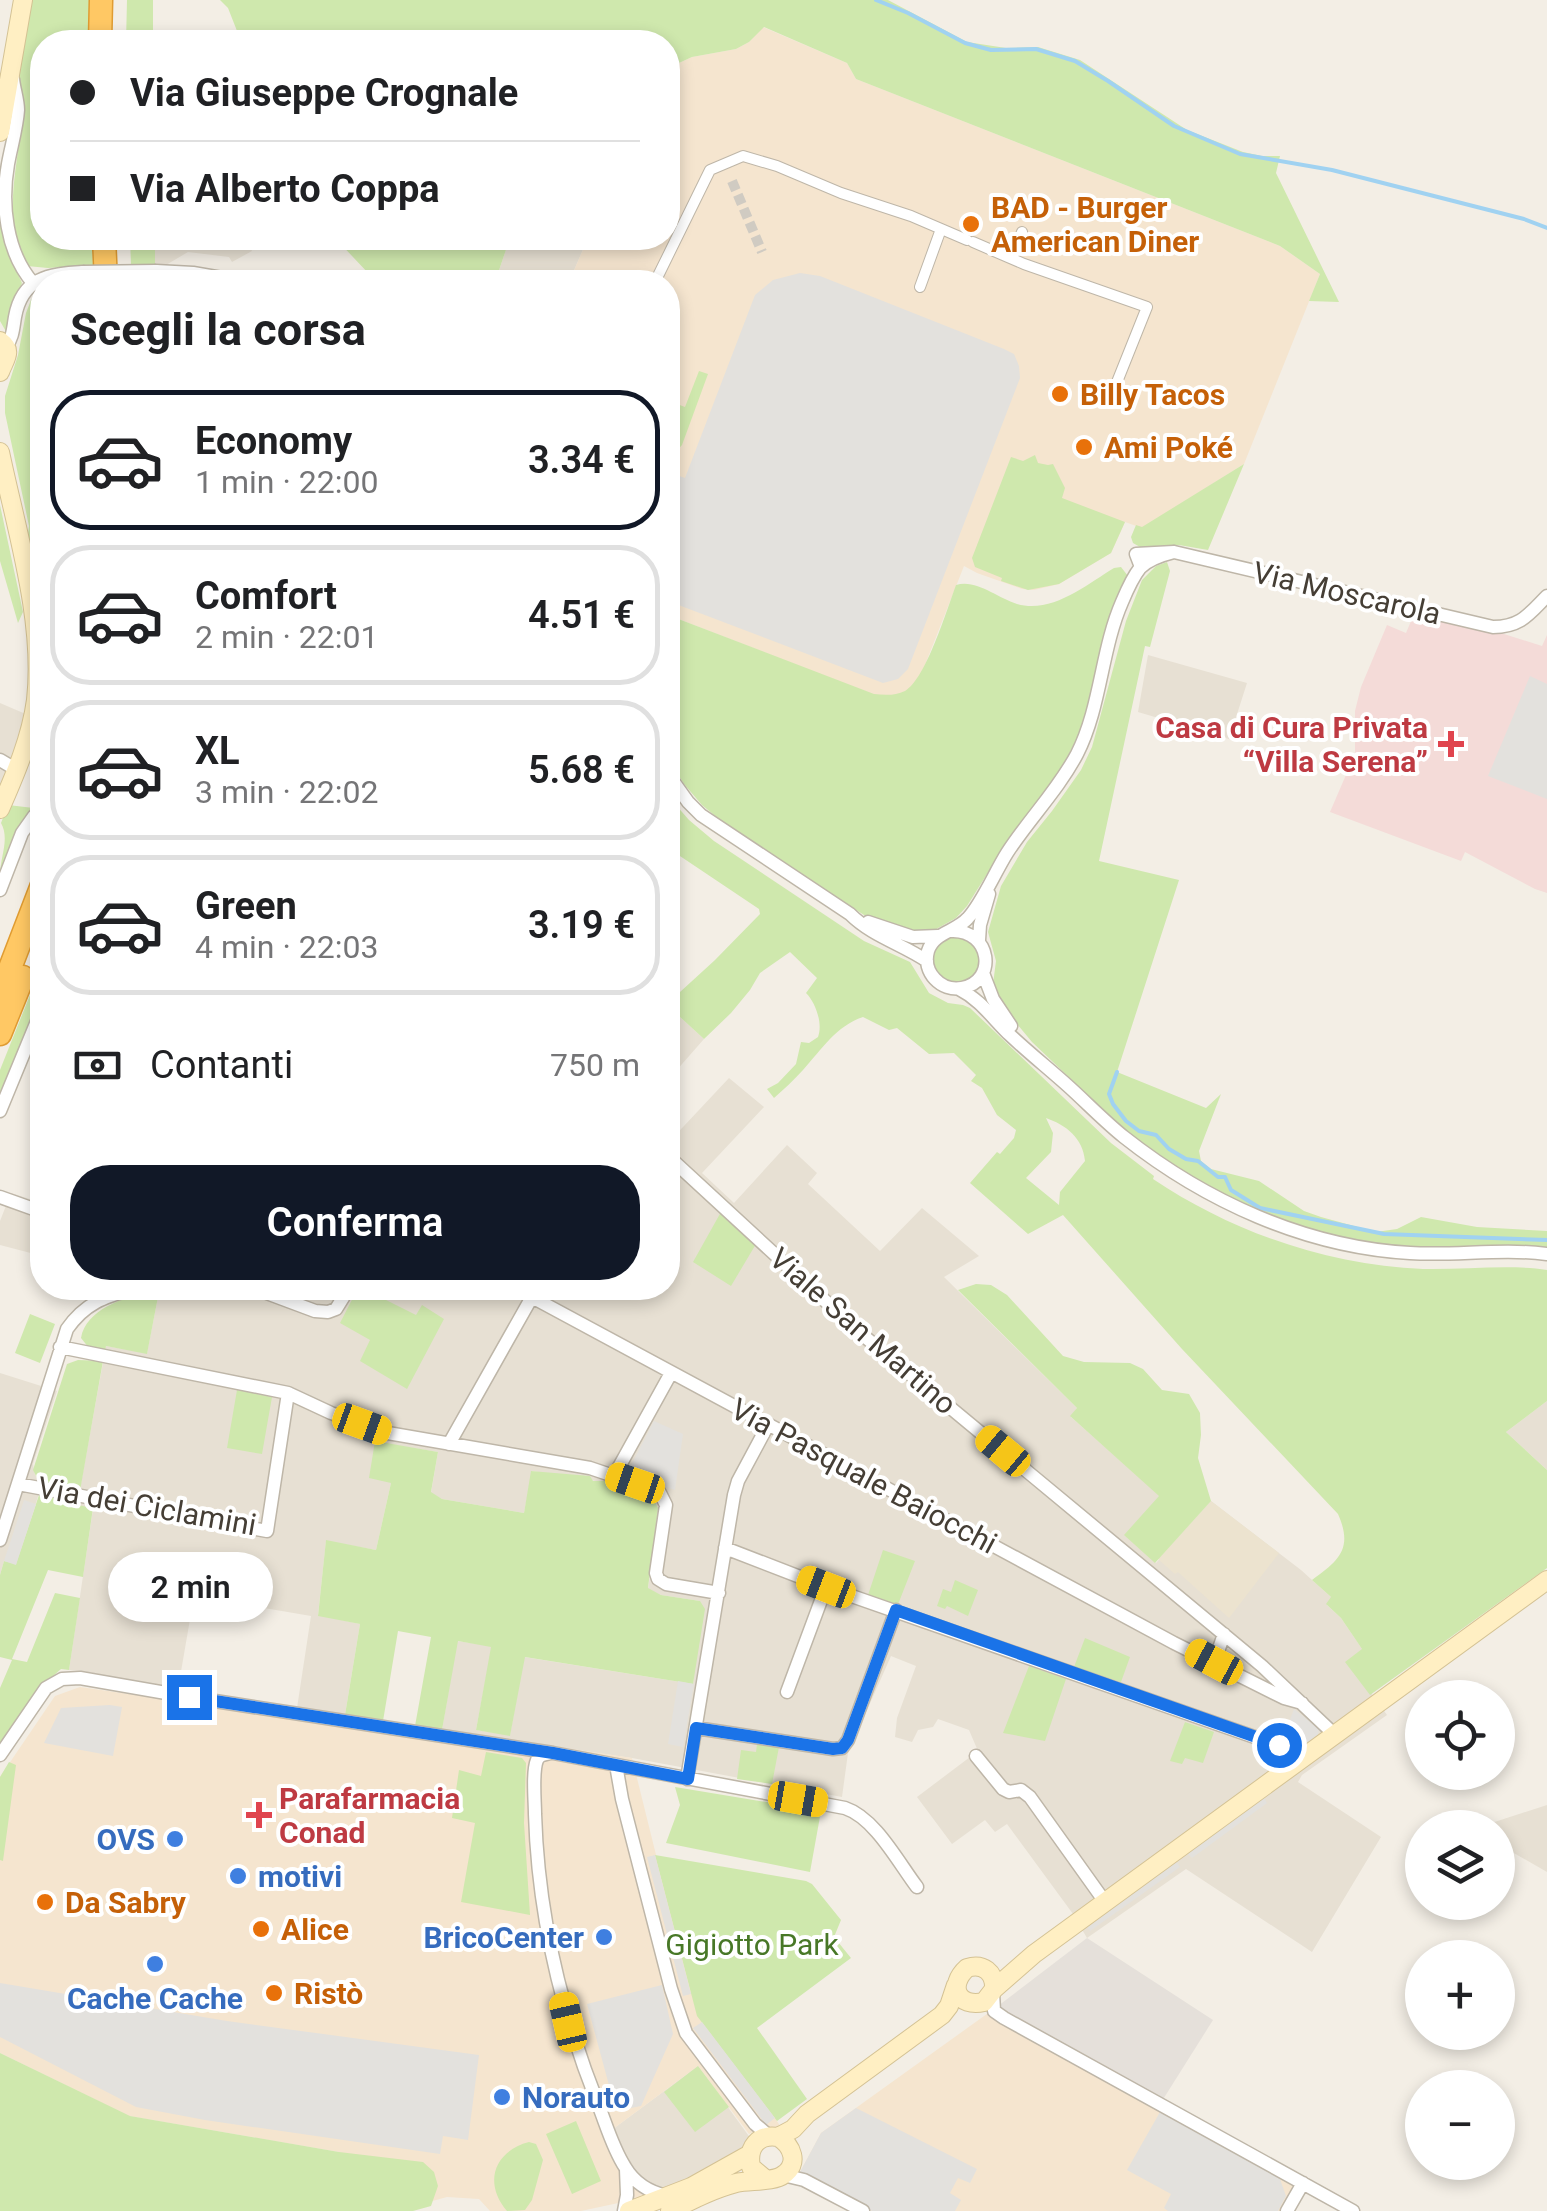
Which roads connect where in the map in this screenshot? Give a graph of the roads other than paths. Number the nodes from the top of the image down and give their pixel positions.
1 (23, 0) edge
2 (101, 0) edge
3 (116, 0) edge
4 (100, 30) edge
5 (116, 30) edge
6 (11, 70) junction
7 (0, 132) edge
8 (941, 229) junction
9 (680, 231) edge
10 (1022, 232) dead end
11 (1012, 258) junction
12 (30, 279) edge
13 (30, 286) edge
14 (920, 286) dead end
15 (1, 353) edge
16 (1086, 396) dead end
17 (0, 452) edge
18 (30, 593) edge
19 (1547, 596) edge
20 (30, 723) edge
21 (0, 760) edge
22 (17, 770) junction
23 (680, 791) edge
24 (0, 809) edge
25 (30, 819) edge
26 (997, 872) junction
27 (0, 890) edge
28 (850, 914) junction
29 (30, 916) edge
30 (945, 934) junction
31 (978, 940) junction
32 (30, 958) edge
33 (927, 962) junction
34 (983, 973) junction
35 (960, 989) junction
36 (0, 994) edge
37 (0, 1034) edge
38 (30, 1039) edge
39 (1027, 1049) junction
40 (0, 1111) edge
41 (680, 1167) edge
42 (0, 1197) edge
43 (30, 1208) edge
44 (1547, 1254) edge
45 (100, 1300) edge
46 (288, 1300) edge
47 (342, 1300) edge
48 (529, 1300) edge
49 (548, 1300) edge
50 (60, 1347) junction
51 (671, 1373) junction
52 (288, 1393) junction
53 (768, 1425) junction
54 (448, 1444) junction
55 (614, 1476) junction
56 (18, 1484) junction
57 (0, 1540) edge
58 (725, 1548) junction
59 (1547, 1580) edge
60 (826, 1587) junction
61 (718, 1594) junction
62 (896, 1610) junction
63 (1224, 1634) junction
64 (1214, 1662) junction
65 (1273, 1676) junction
66 (1263, 1687) junction
67 (788, 1692) dead end
68 (1302, 1704) junction
69 (696, 1728) junction
70 (1335, 1735) junction
71 (516, 1747) junction
72 (553, 1753) junction
73 (0, 1755) edge
74 (976, 1756) dead end
75 (1300, 1760) junction
76 (616, 1765) junction
77 (535, 1777) junction
78 (688, 1779) junction
79 (917, 1887) dead end
80 (1105, 1902) junction
81 (1034, 1954) junction
82 (986, 1969) junction
83 (956, 1985) junction
84 (994, 1991) junction
85 (972, 2004) junction
86 (766, 2140) junction
87 (626, 2169) junction
88 (774, 2177) junction
89 (1303, 2183) junction
90 (669, 2204) edge
91 (627, 2211) edge
92 (863, 2211) edge
93 (1287, 2211) edge
94 (1354, 2211) edge

1 - 6 main road
2 - 4 highway
3 - 5 highway
6 - 7 main road
6 - 12 street
8 - 9 street
8 - 11 street
8 - 14 street
10 - 11 street
11 - 16 street
13 - 15 street
17 - 18 main road
19 - 26 street, Via Moscarola
20 - 22 main road
21 - 22 street
22 - 24 main road
23 - 28 street
25 - 27 street
26 - 30 street
26 - 31 street
28 - 30 street
28 - 33 street
29 - 36 highway
30 - 31 street
30 - 33 street
31 - 34 street
32 - 37 highway
33 - 35 street
34 - 35 street
34 - 39 street
35 - 39 street
38 - 40 street
39 - 44 street
41 - 63 street, Viale San Martino
42 - 43 street
45 - 50 street
46 - 47 street
48 - 54 street
49 - 51 street, Via Pasquale Baiocchi
50 - 52 street
50 - 56 street
51 - 53 street, Via Pasquale Baiocchi
51 - 55 street
52 - 54 street
52 - 56 street, Via dei Ciclamini
53 - 58 street
53 - 64 street, Via Pasquale Baiocchi
54 - 55 street
55 - 61 street
56 - 57 street
58 - 60 street
58 - 61 street
59 - 70 main road
60 - 62 street
60 - 67 street
61 - 69 street
62 - 69 street
62 - 75 street
63 - 64 street
63 - 65 street, Viale San Martino
64 - 66 street, Via Pasquale Baiocchi
65 - 66 street
65 - 68 street, Viale San Martino
66 - 68 street, Via Pasquale Baiocchi
68 - 70 street, Viale San Martino
69 - 78 street
70 - 75 main road
71 - 72 street
71 - 73 street
71 - 77 street
72 - 76 street
72 - 77 street
74 - 80 street
75 - 80 main road
76 - 78 street
76 - 86 street
77 - 87 street
78 - 79 street
80 - 81 main road
81 - 82 main road
81 - 84 main road
82 - 83 main road
82 - 84 main road
83 - 85 main road
83 - 86 main road
84 - 85 main road
84 - 89 street
85 - 86 main road
86 - 88 main road
86 - 88 main road
86 - 90 main road
87 - 90 street
87 - 91 street
88 - 90 main road
88 - 92 street
89 - 93 street
89 - 94 street
90 - 91 main road

